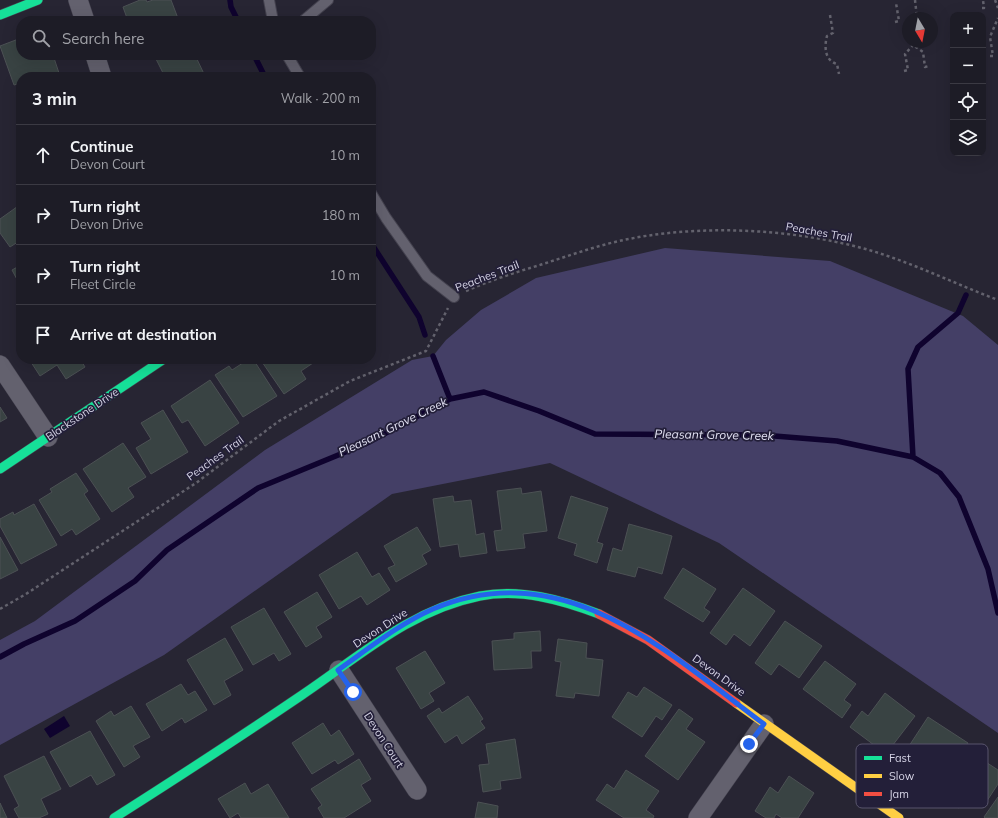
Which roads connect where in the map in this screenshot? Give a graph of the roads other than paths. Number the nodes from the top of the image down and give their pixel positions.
1 (38, 0) edge
2 (78, 0) edge
3 (269, 0) edge
4 (328, 0) edge
5 (0, 14) edge
6 (83, 16) edge
7 (273, 16) edge
8 (309, 16) edge
9 (97, 60) edge
10 (290, 60) edge
11 (100, 72) edge
12 (297, 72) edge
13 (376, 201) edge
14 (454, 296) road end
15 (0, 364) edge
16 (157, 364) edge
17 (48, 437) junction
18 (0, 469) edge
19 (338, 670) junction
20 (764, 724) junction
21 (856, 788) edge
22 (417, 790) dead end
23 (885, 808) edge
24 (114, 818) edge
25 (698, 818) edge
26 (899, 818) edge

1 - 5 street
2 - 6 street
3 - 7 lane
4 - 8 lane
9 - 11 street
10 - 12 lane
13 - 14 lane
15 - 17 street
16 - 17 street, Blackstone Drive
17 - 18 street, Blackstone Drive
19 - 20 street, Devon Drive
19 - 22 street, Devon Court
19 - 24 street, Devon Drive
20 - 21 street, Devon Drive
20 - 25 street
23 - 26 street, Devon Drive

